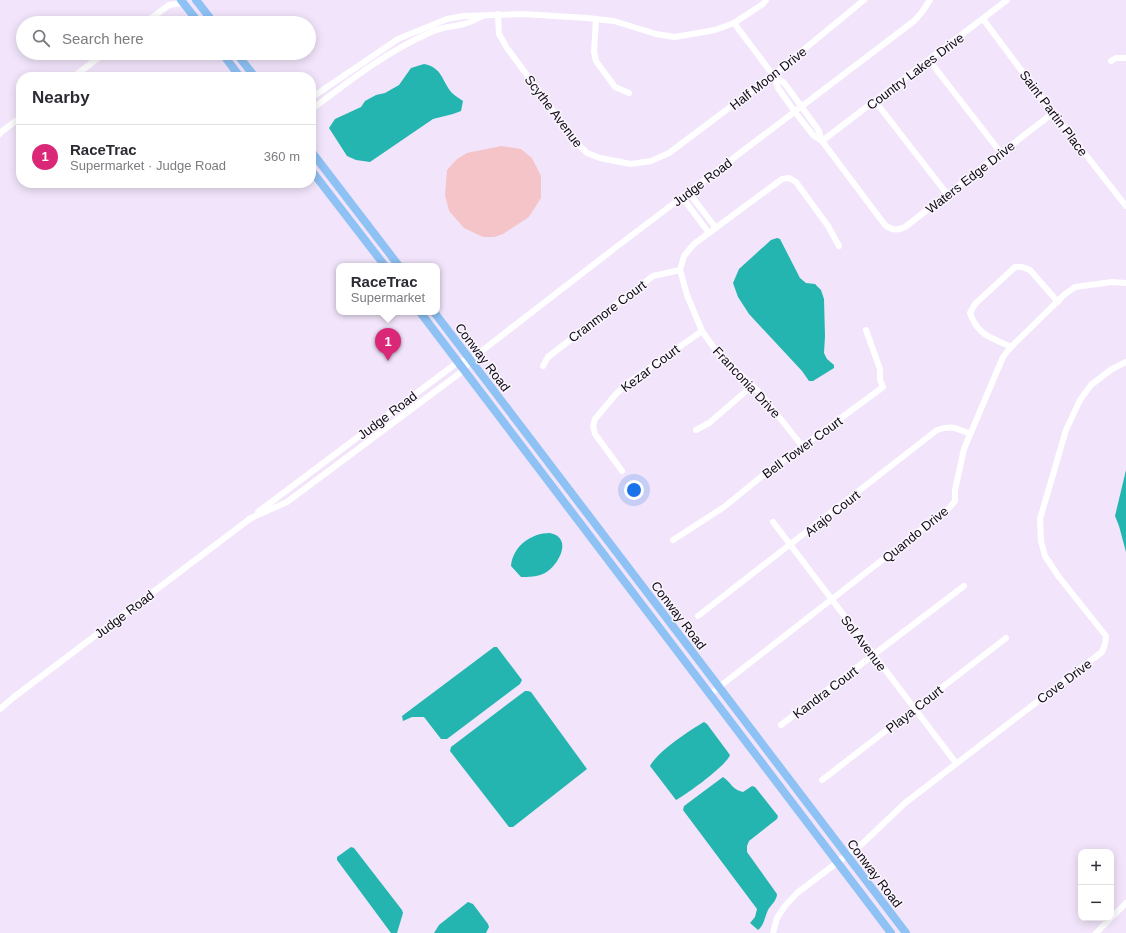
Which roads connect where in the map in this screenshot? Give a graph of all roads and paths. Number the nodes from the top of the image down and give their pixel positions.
1 (196, 0) edge
2 (766, 0) edge
3 (864, 0) edge
4 (930, 0) edge
5 (1007, 0) edge
6 (182, 1) edge
7 (171, 3) edge
8 (498, 14) junction
9 (154, 16) edge
10 (194, 16) edge
11 (209, 16) edge
12 (457, 16) junction
13 (482, 16) junction
14 (596, 19) junction
15 (984, 19) junction
16 (734, 23) junction
17 (459, 25) junction
18 (1126, 58) edge
19 (96, 60) edge
20 (227, 60) edge
21 (242, 60) edge
22 (928, 60) junction
23 (1111, 61) dead end
24 (80, 72) edge
25 (236, 72) edge
26 (251, 72) edge
27 (773, 75) junction
28 (328, 85) junction
29 (788, 88) junction
30 (334, 93) junction
31 (629, 93) dead end
32 (781, 93) junction
33 (316, 94) edge
34 (875, 101) junction
35 (316, 106) edge
36 (801, 107) junction
37 (795, 112) junction
38 (1053, 113) junction
39 (16, 121) edge
40 (0, 134) edge
41 (822, 141) junction
42 (669, 153) joint
43 (1001, 153) junction
44 (316, 158) edge
45 (316, 177) edge
46 (688, 192) junction
47 (947, 194) junction
48 (682, 197) junction
49 (1126, 206) edge
50 (704, 213) junction
51 (698, 218) junction
52 (716, 228) junction
53 (709, 233) junction
54 (839, 246) dead end
55 (370, 247) junction
56 (392, 257) junction
57 (383, 263) edge
58 (397, 263) edge
59 (680, 270) junction
60 (1126, 283) edge
61 (1058, 302) junction
62 (422, 315) edge
63 (436, 315) edge
64 (866, 330) dead end
65 (702, 331) junction
66 (1011, 347) junction
67 (470, 360) junction
68 (458, 362) junction
69 (1126, 362) edge
70 (543, 366) dead end
71 (464, 370) junction
72 (752, 386) junction
73 (696, 430) dead end
74 (970, 434) junction
75 (803, 447) junction
76 (622, 471) dead end
77 (249, 519) junction
78 (773, 522) dead end
79 (673, 540) dead end
80 (790, 545) junction
81 (602, 551) junction
82 (623, 560) junction
83 (964, 586) dead end
84 (832, 600) junction
85 (698, 616) dead end
86 (1006, 638) dead end
87 (873, 655) junction
88 (719, 687) junction
89 (710, 694) junction
90 (0, 709) edge
91 (914, 709) junction
92 (781, 725) dead end
93 (956, 763) junction
94 (822, 780) dead end
95 (847, 856) junction
96 (838, 863) junction
97 (1126, 903) edge
98 (773, 933) edge
99 (892, 933) edge
100 (906, 933) edge
101 (1096, 933) edge

1 - 11 main road
2 - 16 street
3 - 27 street, Half Moon Drive
4 - 36 street, Judge Road
5 - 15 street, Country Lakes Drive
6 - 7 street
6 - 10 main road
7 - 9 street
8 - 13 street
8 - 14 street
8 - 42 street, Scythe Avenue
12 - 13 street
12 - 17 street
12 - 28 street
13 - 17 street
14 - 16 street
14 - 31 street
15 - 22 street, Country Lakes Drive
15 - 38 street, Saint Partin Place
16 - 27 street
17 - 30 street
18 - 23 street
19 - 24 street
20 - 25 main road
21 - 26 main road
22 - 34 street, Country Lakes Drive
22 - 43 street
27 - 29 street
27 - 32 street
27 - 42 street, Half Moon Drive
28 - 30 street
28 - 33 street
29 - 32 street
29 - 36 street
30 - 35 street
32 - 37 street
34 - 41 street, Country Lakes Drive
34 - 47 street
36 - 37 street, Judge Road
36 - 41 street
37 - 41 street
37 - 46 street, Judge Road
38 - 43 street, Waters Edge Drive
38 - 49 street, Saint Partin Place
39 - 40 street
41 - 47 street, Waters Edge Drive
43 - 47 street, Waters Edge Drive
44 - 56 main road
45 - 55 main road
46 - 48 street, Judge Road
46 - 50 street
48 - 51 street
48 - 67 street, Judge Road
50 - 51 street
50 - 52 street
51 - 53 street
52 - 53 street
52 - 54 street
53 - 59 street
55 - 56 main road
55 - 57 main road
56 - 58 main road
59 - 65 street, Franconia Drive
59 - 70 street, Cranmore Court
60 - 61 street, Quando Drive
61 - 66 street, Quando Drive
61 - 66 street
62 - 68 main road, Conway Road
63 - 67 main road, Conway Road
64 - 75 street, Bell Tower Court
65 - 72 street, Franconia Drive
65 - 76 street, Kezar Court
66 - 74 street, Quando Drive
67 - 68 street, Judge Road
67 - 71 street, Judge Road
67 - 82 main road, Conway Road
68 - 71 main road, Conway Road
68 - 77 street, Judge Road
69 - 93 street, Cove Drive
71 - 77 street, Judge Road
71 - 81 main road, Conway Road
72 - 73 street
72 - 75 street, Franconia Drive
74 - 80 street, Arajo Court
74 - 84 street, Quando Drive
75 - 79 street, Bell Tower Court
77 - 90 street, Judge Road
78 - 80 street, Sol Avenue
80 - 84 street, Sol Avenue
80 - 85 street, Arajo Court
81 - 82 main road
81 - 89 main road, Conway Road
82 - 88 main road, Conway Road
83 - 87 street, Kandra Court
84 - 87 street, Sol Avenue
84 - 88 street, Quando Drive
86 - 91 street, Playa Court
87 - 91 street, Sol Avenue
87 - 92 street, Kandra Court
88 - 89 street, Quando Drive
88 - 95 main road, Conway Road
89 - 96 main road, Conway Road
91 - 93 street, Sol Avenue
91 - 94 street, Playa Court
93 - 95 street, Cove Drive
95 - 96 street, Cove Drive
95 - 100 main road, Conway Road
96 - 98 street, Cove Drive
96 - 99 main road, Conway Road
97 - 101 street

